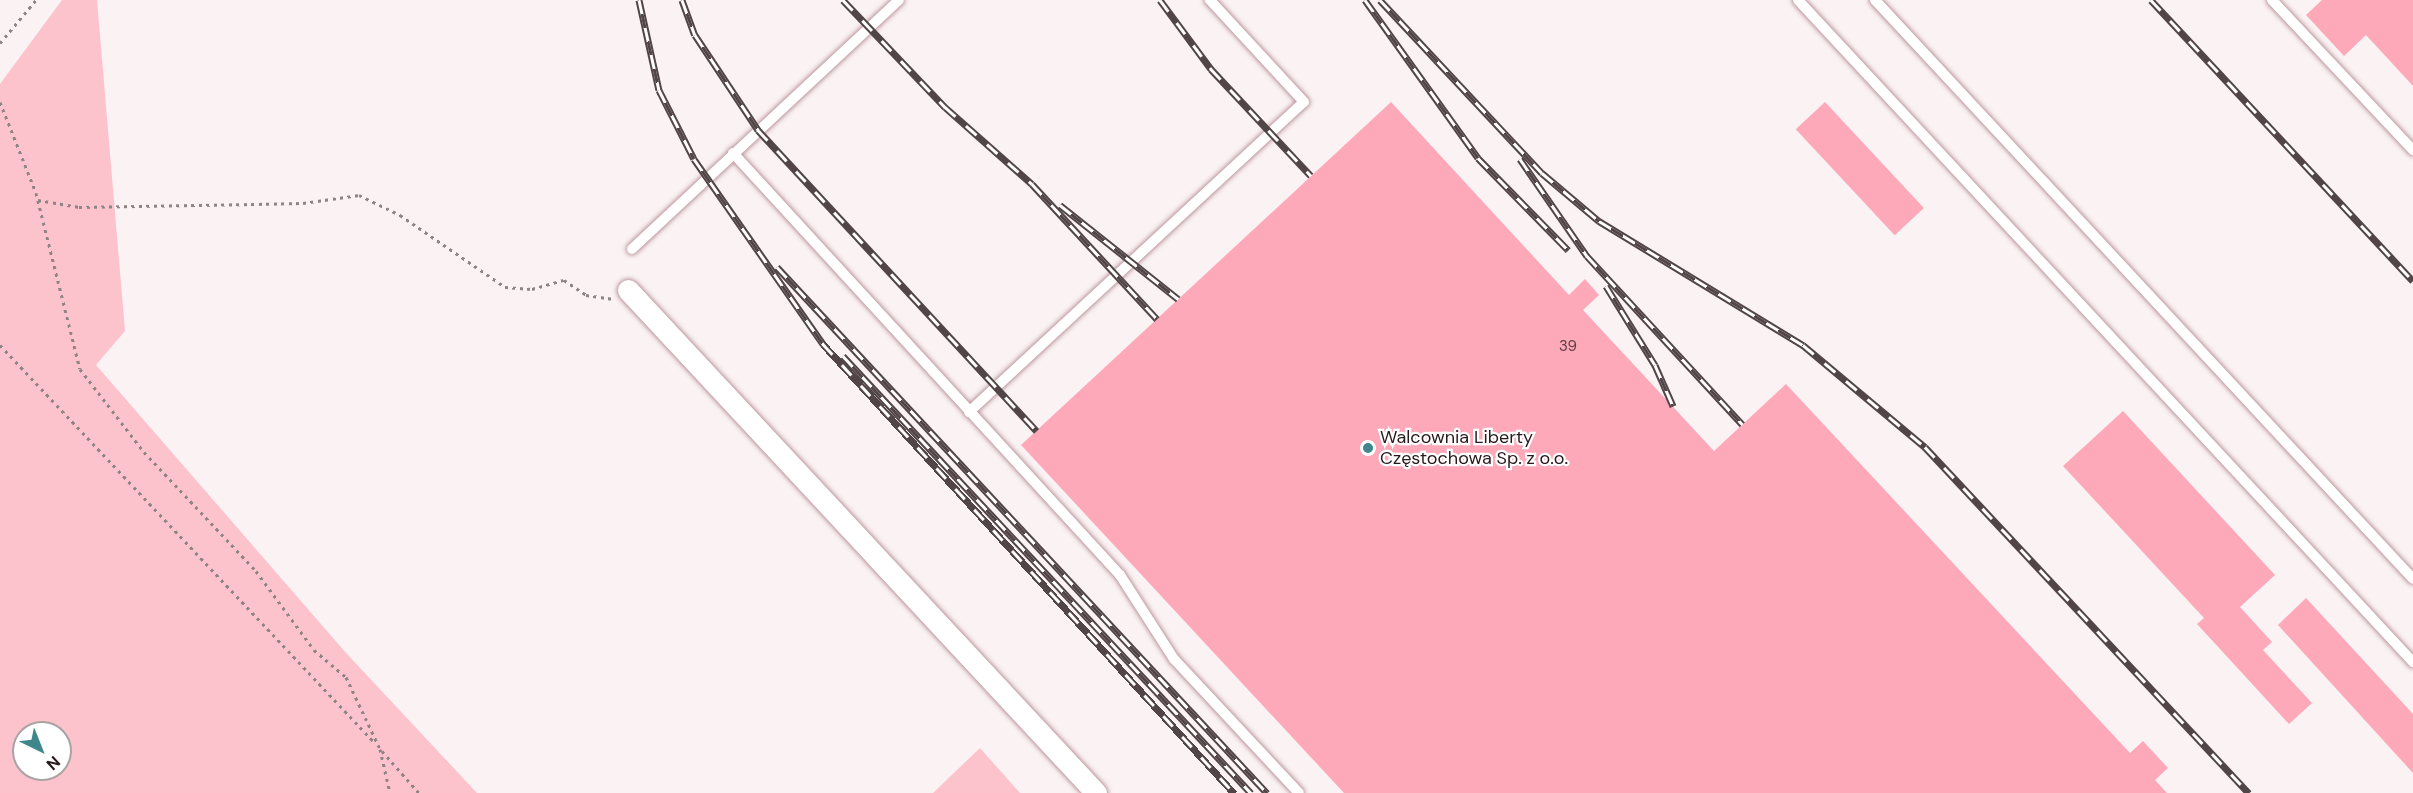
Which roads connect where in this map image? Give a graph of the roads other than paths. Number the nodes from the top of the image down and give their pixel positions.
1 (899, 0) edge
2 (1210, 0) edge
3 (1798, 0) edge
4 (1875, 0) edge
5 (2272, 0) edge
6 (2413, 150) edge
7 (733, 153) junction
8 (632, 249) dead end
9 (628, 290) road end
10 (969, 412) junction
11 (2413, 579) edge
12 (2413, 662) edge
13 (1096, 793) edge
14 (1299, 793) edge

1 - 7 lane
2 - 10 lane
3 - 12 lane
4 - 11 lane
5 - 6 lane
7 - 8 lane
7 - 10 lane
9 - 13 street
10 - 14 lane

